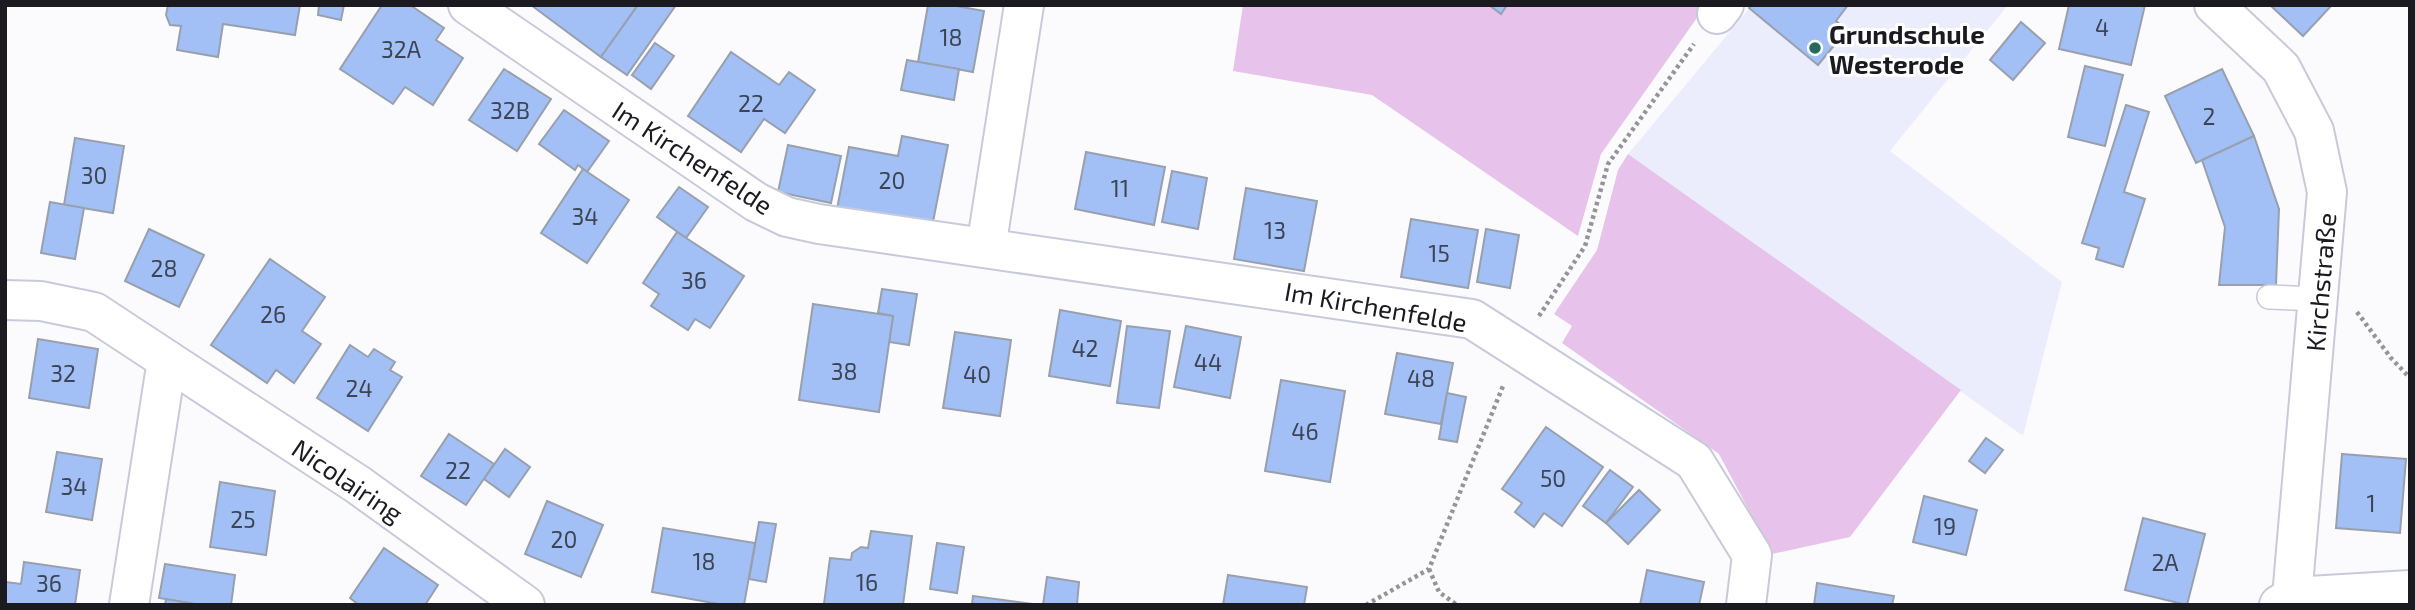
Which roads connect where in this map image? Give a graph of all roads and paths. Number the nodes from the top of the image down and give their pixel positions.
1 (468, 5) edge
2 (1024, 5) edge
3 (2214, 5) edge
4 (1721, 9) edge
5 (986, 247) junction
6 (2269, 298) dead end
7 (5, 300) edge
8 (2334, 301) junction
9 (1518, 347) junction
10 (167, 360) junction
11 (2410, 378) edge
12 (1429, 569) junction
13 (2410, 590) edge
14 (2285, 601) edge
15 (129, 605) edge
16 (525, 605) edge
17 (1366, 605) edge
18 (1457, 605) edge
19 (1746, 605) edge

1 - 5 street, Im Kirchenfelde
2 - 5 street
3 - 8 street, Kirchstraße
4 - 9 path
5 - 9 street, Im Kirchenfelde
6 - 8 lane
7 - 10 street, Nicolairing
8 - 11 path
8 - 14 street, Kirchstraße
9 - 12 path
9 - 19 street, Im Kirchenfelde
10 - 15 street
10 - 16 street, Nicolairing
12 - 17 path
12 - 18 path
13 - 14 street

